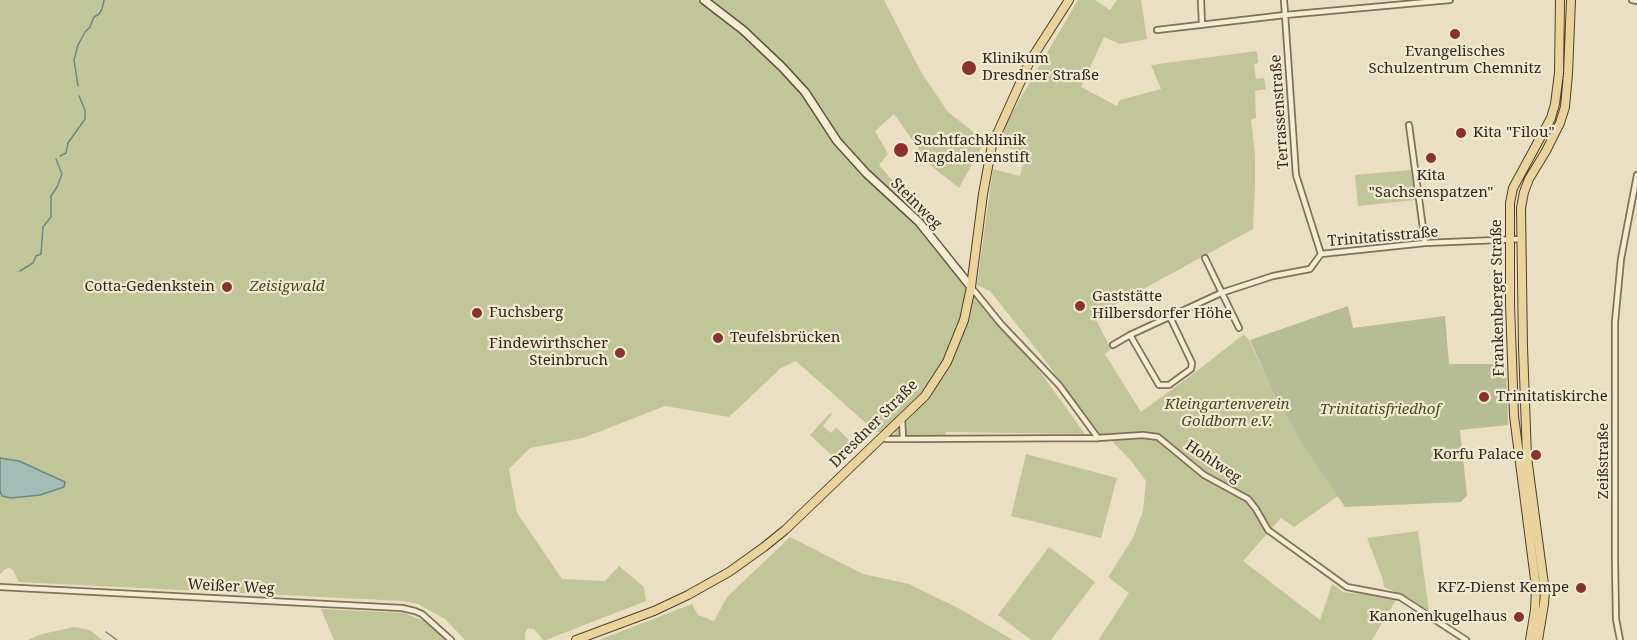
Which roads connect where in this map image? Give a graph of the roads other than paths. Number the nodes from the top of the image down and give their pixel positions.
1 (704, 0) edge
2 (1070, 0) edge
3 (1201, 0) edge
4 (1284, 0) edge
5 (1450, 0) edge
6 (1560, 0) edge
7 (1571, 0) edge
8 (1632, 0) edge
9 (1637, 1) edge
10 (1421, 2) edge
11 (1285, 15) junction
12 (1202, 25) junction
13 (1157, 30) dead end
14 (1409, 125) dead end
15 (1637, 175) edge
16 (1522, 239) junction
17 (1510, 240) junction
18 (1425, 243) junction
19 (1321, 255) junction
20 (1205, 258) dead end
21 (971, 287) junction
22 (1221, 293) junction
23 (1170, 317) junction
24 (1239, 328) dead end
25 (1130, 335) junction
26 (1113, 345) dead end
27 (902, 418) junction
28 (883, 436) junction
29 (1098, 438) junction
30 (903, 439) junction
31 (0, 587) edge
32 (451, 640) edge
33 (576, 640) edge
34 (1466, 640) edge
35 (1530, 640) edge
36 (1538, 640) edge
37 (1620, 640) edge

1 - 21 street, Steinweg
2 - 21 main road, Dresdner Straße
3 - 12 street
4 - 11 street, Terrassenstraße
5 - 10 street
6 - 17 main road, Frankenberger Straße
7 - 16 main road, Frankenberger Straße
8 - 9 street
10 - 11 street
11 - 12 street
11 - 19 street, Terrassenstraße
12 - 13 street
14 - 18 street
15 - 37 street, Zeißstraße
16 - 17 street, Trinitatisstraße
16 - 36 main road, Frankenberger Straße
17 - 18 street, Trinitatisstraße
17 - 35 main road, Frankenberger Straße
18 - 19 street, Trinitatisstraße
19 - 22 street, Trinitatisstraße
20 - 22 street
21 - 27 main road, Dresdner Straße
21 - 29 street, Steinweg
22 - 23 street, Trinitatisstraße
22 - 24 street
23 - 25 street, Trinitatisstraße
23 - 25 street
25 - 26 street, Trinitatisstraße
27 - 28 main road, Dresdner Straße
27 - 30 street
28 - 30 street, Hohlweg
28 - 33 main road, Dresdner Straße
29 - 30 street, Hohlweg
29 - 34 street, Hohlweg
31 - 32 street, Weißer Weg

